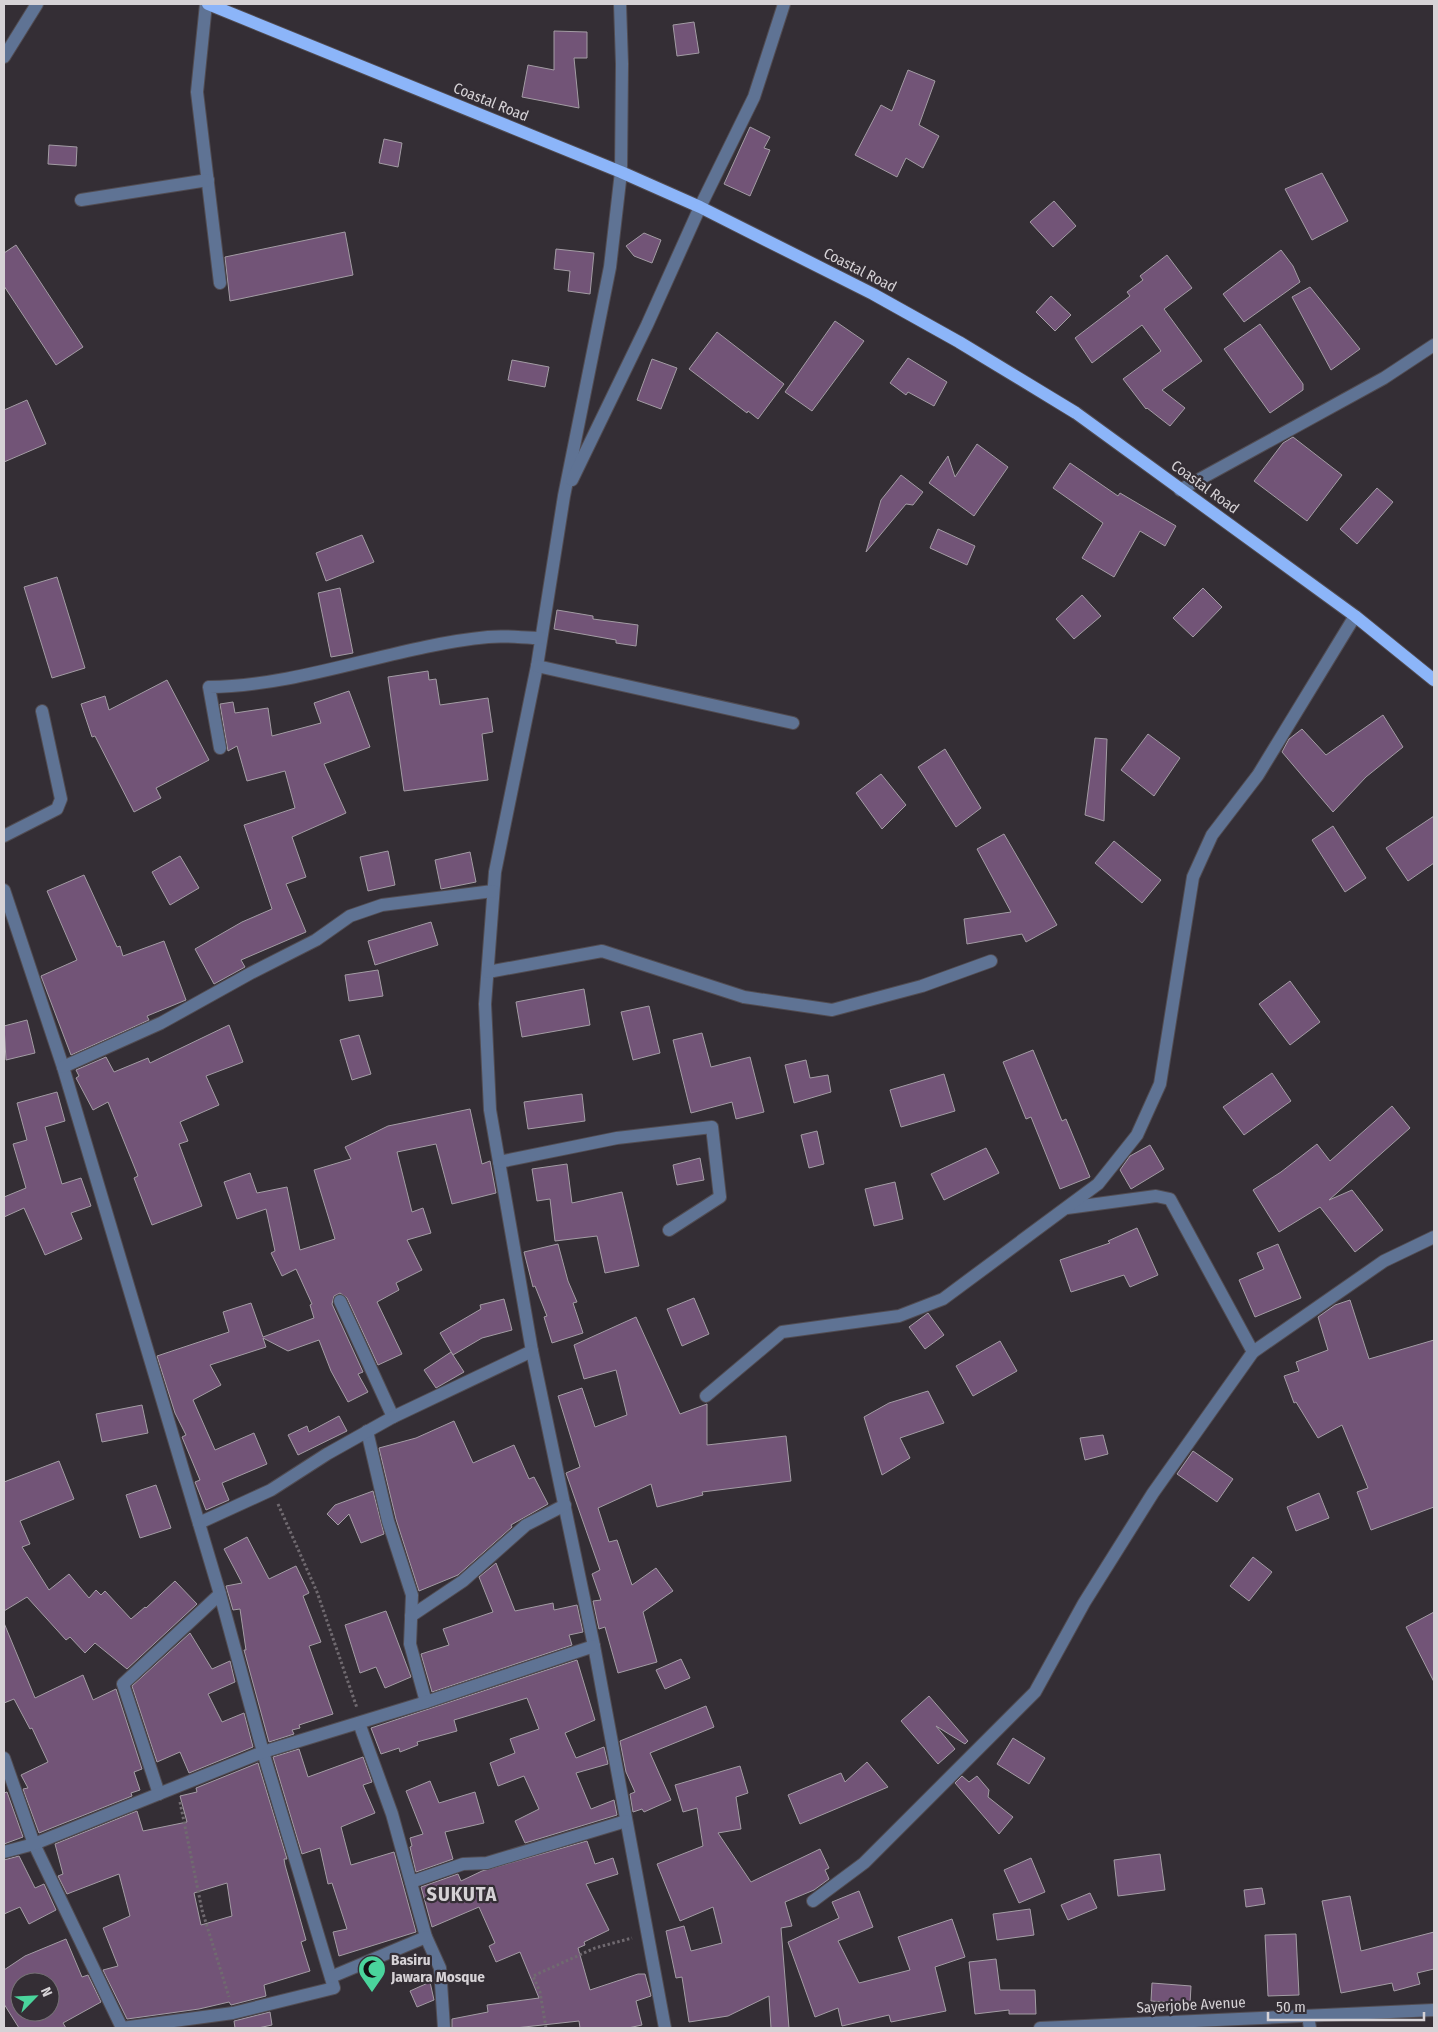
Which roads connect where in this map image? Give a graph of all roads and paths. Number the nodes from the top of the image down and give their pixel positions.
1 (38, 4) edge
2 (207, 4) edge
3 (620, 4) edge
4 (784, 4) edge
5 (4, 57) edge
6 (621, 172) junction
7 (208, 180) junction
8 (81, 200) dead end
9 (700, 207) junction
10 (220, 282) dead end
11 (1434, 345) edge
12 (1180, 490) junction
13 (564, 496) junction
14 (1355, 616) junction
15 (541, 638) junction
16 (537, 666) junction
17 (1434, 680) edge
18 (42, 711) dead end
19 (793, 723) dead end
20 (220, 748) dead end
21 (4, 836) edge
22 (4, 890) edge
23 (493, 891) junction
24 (6, 909) edge
25 (991, 961) dead end
26 (488, 972) junction
27 (63, 1067) junction
28 (499, 1162) junction
29 (1066, 1208) junction
30 (669, 1230) dead end
31 (1434, 1237) edge
32 (340, 1301) dead end
33 (532, 1351) junction
34 (1253, 1352) junction
35 (706, 1396) dead end
36 (394, 1416) junction
37 (366, 1432) junction
38 (272, 1490) junction
39 (565, 1505) junction
40 (199, 1523) junction
41 (220, 1594) junction
42 (411, 1616) junction
43 (594, 1646) junction
44 (426, 1702) junction
45 (360, 1722) junction
46 (263, 1752) junction
47 (4, 1758) edge
48 (176, 1787) junction
49 (159, 1794) junction
50 (626, 1821) junction
51 (34, 1844) junction
52 (4, 1852) edge
53 (411, 1882) junction
54 (813, 1902) dead end
55 (647, 1934) junction
56 (426, 1936) junction
57 (331, 1977) junction
58 (1434, 2010) edge
59 (233, 2013) junction
60 (1309, 2022) edge
61 (122, 2028) edge
62 (444, 2028) edge
63 (546, 2028) edge
64 (665, 2028) edge
65 (1040, 2028) edge

1 - 5 street
2 - 6 main road, Coastal Road
2 - 7 street
3 - 6 street
4 - 9 street
6 - 9 main road, Coastal Road
6 - 13 street
7 - 8 street
7 - 10 street
9 - 12 main road, Coastal Road
9 - 13 street
11 - 12 street
12 - 14 main road, Coastal Road
13 - 15 street
14 - 17 main road, Coastal Road
14 - 29 street
15 - 16 street
15 - 20 street
16 - 19 street
16 - 23 street
18 - 21 street
22 - 24 street
23 - 26 street
23 - 27 street
24 - 27 street
25 - 26 street
26 - 28 street
27 - 40 street
28 - 30 street
28 - 33 street
29 - 34 street
29 - 35 street
31 - 34 street
32 - 36 street
33 - 36 street
33 - 39 street
34 - 54 street
36 - 37 street
37 - 38 street
37 - 42 street
38 - 40 street
38 - 45 path
39 - 42 street
39 - 43 street
40 - 41 street
41 - 46 street
41 - 49 street
42 - 44 street
43 - 44 street
43 - 50 street
44 - 45 street
45 - 46 street
45 - 53 street
46 - 48 street
46 - 57 street
47 - 51 street
48 - 49 street
48 - 59 path
49 - 51 street
50 - 53 street
50 - 55 street
51 - 52 street
51 - 61 street
53 - 56 street
55 - 63 path
55 - 64 street
56 - 57 street
56 - 62 street
57 - 59 street
58 - 60 street, Sayerjobe Avenue
59 - 61 street
60 - 65 street, Sayerjobe Avenue

